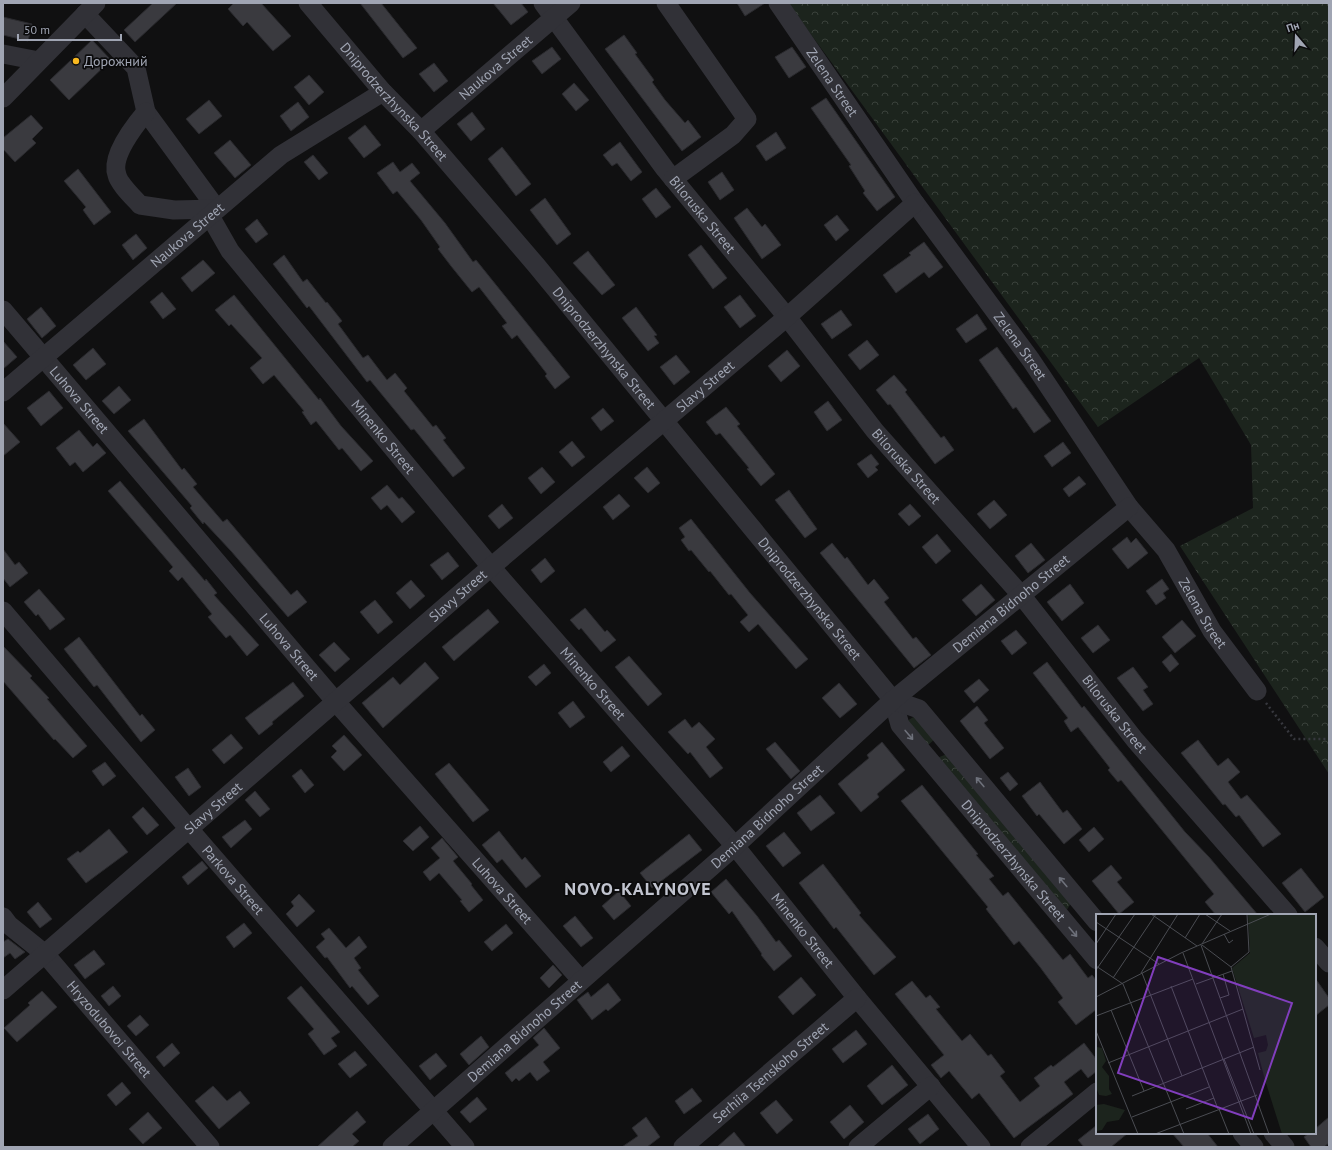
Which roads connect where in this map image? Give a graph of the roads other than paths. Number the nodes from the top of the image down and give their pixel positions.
1 (308, 3) edge
2 (570, 3) edge
3 (666, 3) edge
4 (778, 3) edge
5 (91, 9) edge
6 (548, 10) edge
7 (3, 54) edge
8 (39, 61) junction
9 (383, 92) junction
10 (3, 98) edge
11 (146, 112) junction
12 (421, 131) junction
13 (673, 179) junction
14 (915, 203) junction
15 (213, 212) junction
16 (3, 310) edge
17 (787, 317) junction
18 (43, 357) junction
19 (3, 392) edge
20 (664, 422) junction
21 (1129, 507) junction
22 (491, 567) junction
23 (1022, 596) junction
24 (3, 610) edge
25 (1257, 692) road end
26 (893, 700) junction
27 (336, 702) junction
28 (189, 829) junction
29 (735, 846) junction
30 (1287, 914) edge
31 (3, 917) edge
32 (1096, 921) edge
33 (1316, 948) edge
34 (45, 954) junction
35 (1096, 959) edge
36 (1329, 963) edge
37 (581, 980) junction
38 (3, 990) edge
39 (857, 998) junction
40 (931, 1086) junction
41 (1096, 1093) edge
42 (434, 1110) junction
43 (1243, 1134) edge
44 (1274, 1134) edge
45 (210, 1147) edge
46 (392, 1147) edge
47 (465, 1147) edge
48 (683, 1147) edge
49 (858, 1147) edge
50 (982, 1147) edge
51 (1030, 1147) edge
52 (1254, 1147) edge
53 (1285, 1147) edge

1 - 9 street, Dniprodzerzhynska Street
2 - 6 street, Naukova Street
3 - 13 street
4 - 14 street, Zelena Street
5 - 8 street
5 - 11 street
6 - 12 street, Naukova Street
6 - 13 street, Biloruska Street
7 - 8 street
8 - 10 street
9 - 12 street, Dniprodzerzhynska Street
9 - 15 street, Naukova Street
11 - 15 street, Minenko Street
11 - 15 street
12 - 20 street, Dniprodzerzhynska Street
13 - 17 street, Biloruska Street
14 - 17 street, Slavy Street
14 - 21 street, Zelena Street
15 - 18 street, Naukova Street
15 - 22 street, Minenko Street
16 - 18 street, Luhova Street
17 - 20 street, Slavy Street
17 - 23 street, Biloruska Street
18 - 19 street, Naukova Street
18 - 27 street, Luhova Street
20 - 22 street, Slavy Street
20 - 26 street, Dniprodzerzhynska Street
21 - 23 street, Demiana Bidnoho Street
21 - 25 street, Zelena Street
22 - 27 street, Slavy Street
22 - 29 street, Minenko Street
23 - 26 street, Demiana Bidnoho Street
23 - 30 street, Biloruska Street
24 - 28 street, Parkova Street
26 - 29 street, Demiana Bidnoho Street
32 -> 26 street, Dniprodzerzhynska Street
26 -> 35 street, Dniprodzerzhynska Street
27 - 28 street, Slavy Street
27 - 37 street, Luhova Street
28 - 34 street, Slavy Street
28 - 42 street, Parkova Street
29 - 37 street, Demiana Bidnoho Street
29 - 39 street, Minenko Street
31 - 34 street, Hryzodubovoi Street
33 - 36 street
34 - 38 street, Slavy Street
34 - 45 street, Hryzodubovoi Street
37 - 42 street, Demiana Bidnoho Street
39 - 40 street, Minenko Street
39 - 48 street, Serhiia Tsenskoho Street
40 - 49 street
40 - 50 street, Minenko Street
41 - 51 street
42 - 46 street, Demiana Bidnoho Street
42 - 47 street, Parkova Street
43 - 52 street
44 - 53 street

